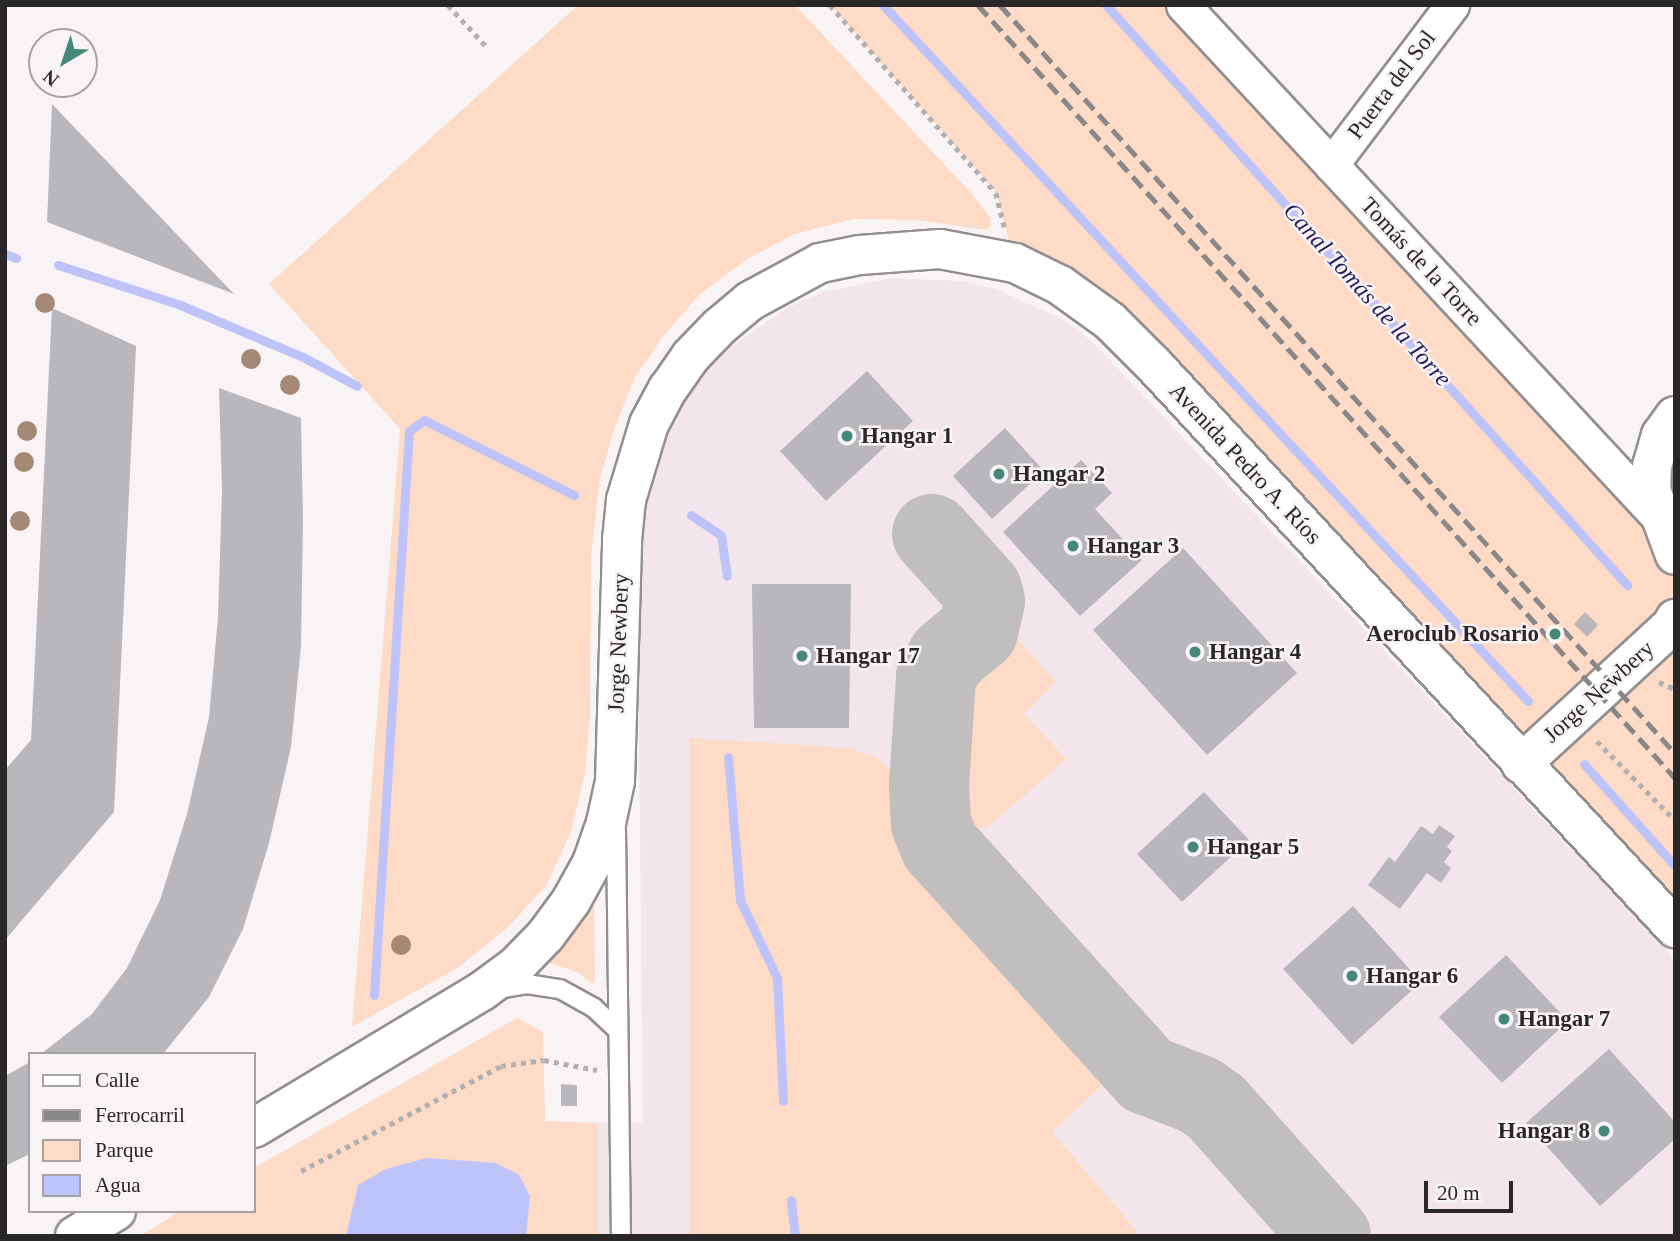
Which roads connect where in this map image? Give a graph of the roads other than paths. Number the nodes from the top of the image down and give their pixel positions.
1 (1183, 5) edge
2 (1452, 5) edge
3 (1331, 165) junction
4 (1015, 263) joint
5 (1675, 416) edge
6 (1667, 527) edge
7 (1675, 555) edge
8 (1675, 619) edge
9 (1521, 764) junction
10 (615, 781) junction
11 (1675, 928) edge
12 (482, 991) junction
13 (618, 1030) junction
14 (256, 1127) edge
15 (113, 1213) edge
16 (75, 1236) edge
17 (621, 1236) edge

1 - 3 street, Tomás de la Torre
2 - 3 street, Puerta del Sol
3 - 6 street, Tomás de la Torre
4 - 9 main road, Avenida Pedro A. Ríos
4 - 10 main road, Jorge Newbery
5 - 6 main road
6 - 7 main road
8 - 9 main road, Jorge Newbery
9 - 11 main road, Avenida Pedro A. Ríos
10 - 12 main road, Jorge Newbery
10 - 13 lane
12 - 13 lane
12 - 14 main road, Jorge Newbery
13 - 17 lane
15 - 16 main road

